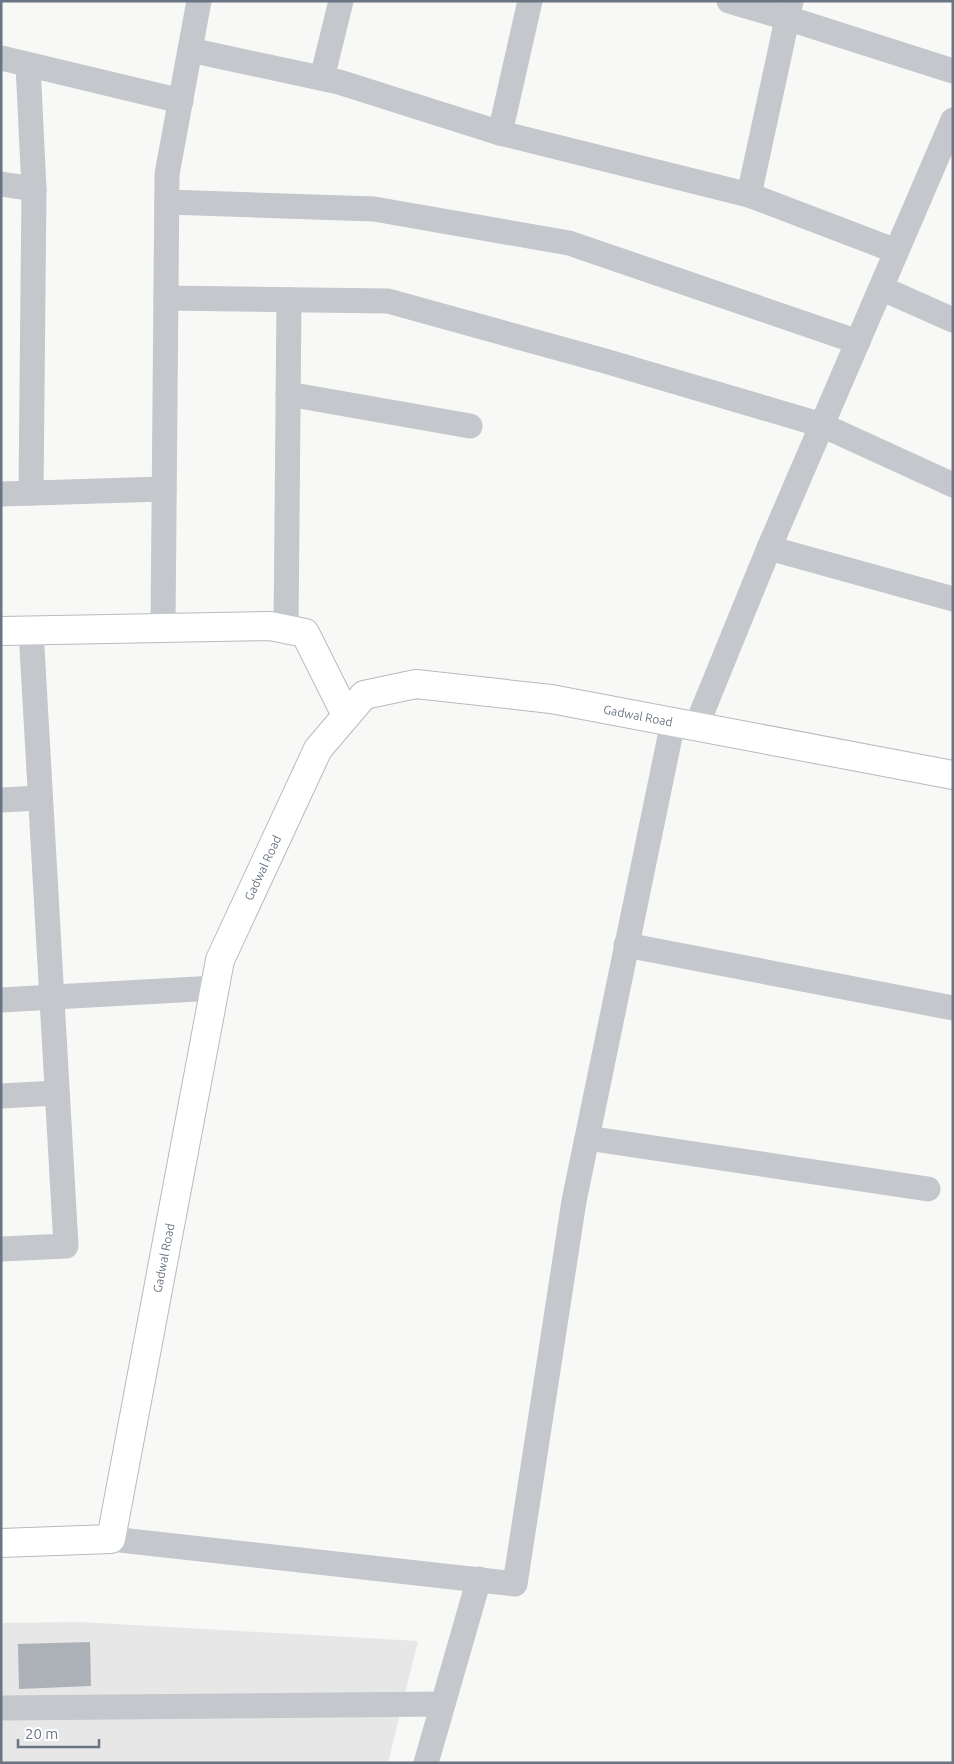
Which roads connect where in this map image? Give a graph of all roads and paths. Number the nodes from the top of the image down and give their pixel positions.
1 (199, 1) edge
2 (342, 1) edge
3 (530, 1) edge
4 (729, 1) edge
5 (789, 10) edge
6 (190, 50) junction
7 (1, 58) edge
8 (28, 64) junction
9 (953, 71) edge
10 (322, 78) junction
11 (181, 101) junction
12 (953, 120) edge
13 (500, 133) junction
14 (1, 184) edge
15 (34, 189) junction
16 (750, 195) junction
17 (167, 202) junction
18 (896, 251) junction
19 (881, 288) junction
20 (166, 298) junction
21 (289, 300) junction
22 (953, 320) edge
23 (858, 342) junction
24 (288, 394) junction
25 (822, 425) junction
26 (470, 426) dead end
27 (953, 485) edge
28 (164, 489) junction
29 (31, 493) junction
30 (1, 494) edge
31 (769, 548) junction
32 (953, 599) edge
33 (163, 628) junction
34 (286, 629) junction
35 (30, 630) junction
36 (1, 631) edge
37 (346, 715) junction
38 (684, 724) junction
39 (953, 775) edge
40 (40, 798) junction
41 (1, 800) edge
42 (626, 945) junction
43 (215, 988) junction
44 (52, 998) junction
45 (1, 1000) edge
46 (953, 1008) edge
47 (57, 1093) junction
48 (1, 1096) edge
49 (587, 1138) junction
50 (928, 1189) dead end
51 (1, 1249) edge
52 (111, 1539) junction
53 (1, 1543) edge
54 (479, 1580) junction
55 (443, 1704) junction
56 (1, 1708) edge
57 (426, 1763) edge

1 - 6 street
2 - 10 street
3 - 13 street
4 - 5 street
5 - 9 street
5 - 16 street
6 - 10 street
6 - 11 street
7 - 8 street
8 - 11 street
8 - 15 street
10 - 13 street
11 - 17 street
12 - 18 street
13 - 16 street
14 - 15 street
15 - 29 street
16 - 18 street
17 - 20 street
17 - 23 street
18 - 19 street
19 - 22 street
19 - 23 street
20 - 21 street
20 - 28 street
21 - 24 street
21 - 25 street
23 - 25 street
24 - 26 street
24 - 34 street
25 - 27 street
25 - 31 street
28 - 29 street
28 - 33 street
29 - 30 street
31 - 32 street
31 - 38 street
33 - 34 street
33 - 35 street
34 - 37 street
35 - 36 street
35 - 40 street
37 - 38 street, Gadwal Road
37 - 43 street, Gadwal Road
38 - 39 street, Gadwal Road
38 - 42 street
40 - 41 street
40 - 44 street
42 - 46 street
42 - 49 street
43 - 44 street
43 - 52 street, Gadwal Road
44 - 45 street
44 - 47 street
47 - 48 street
47 - 51 street
49 - 50 street
49 - 54 street
52 - 53 street
52 - 54 street
54 - 55 street
55 - 56 street
55 - 57 street

